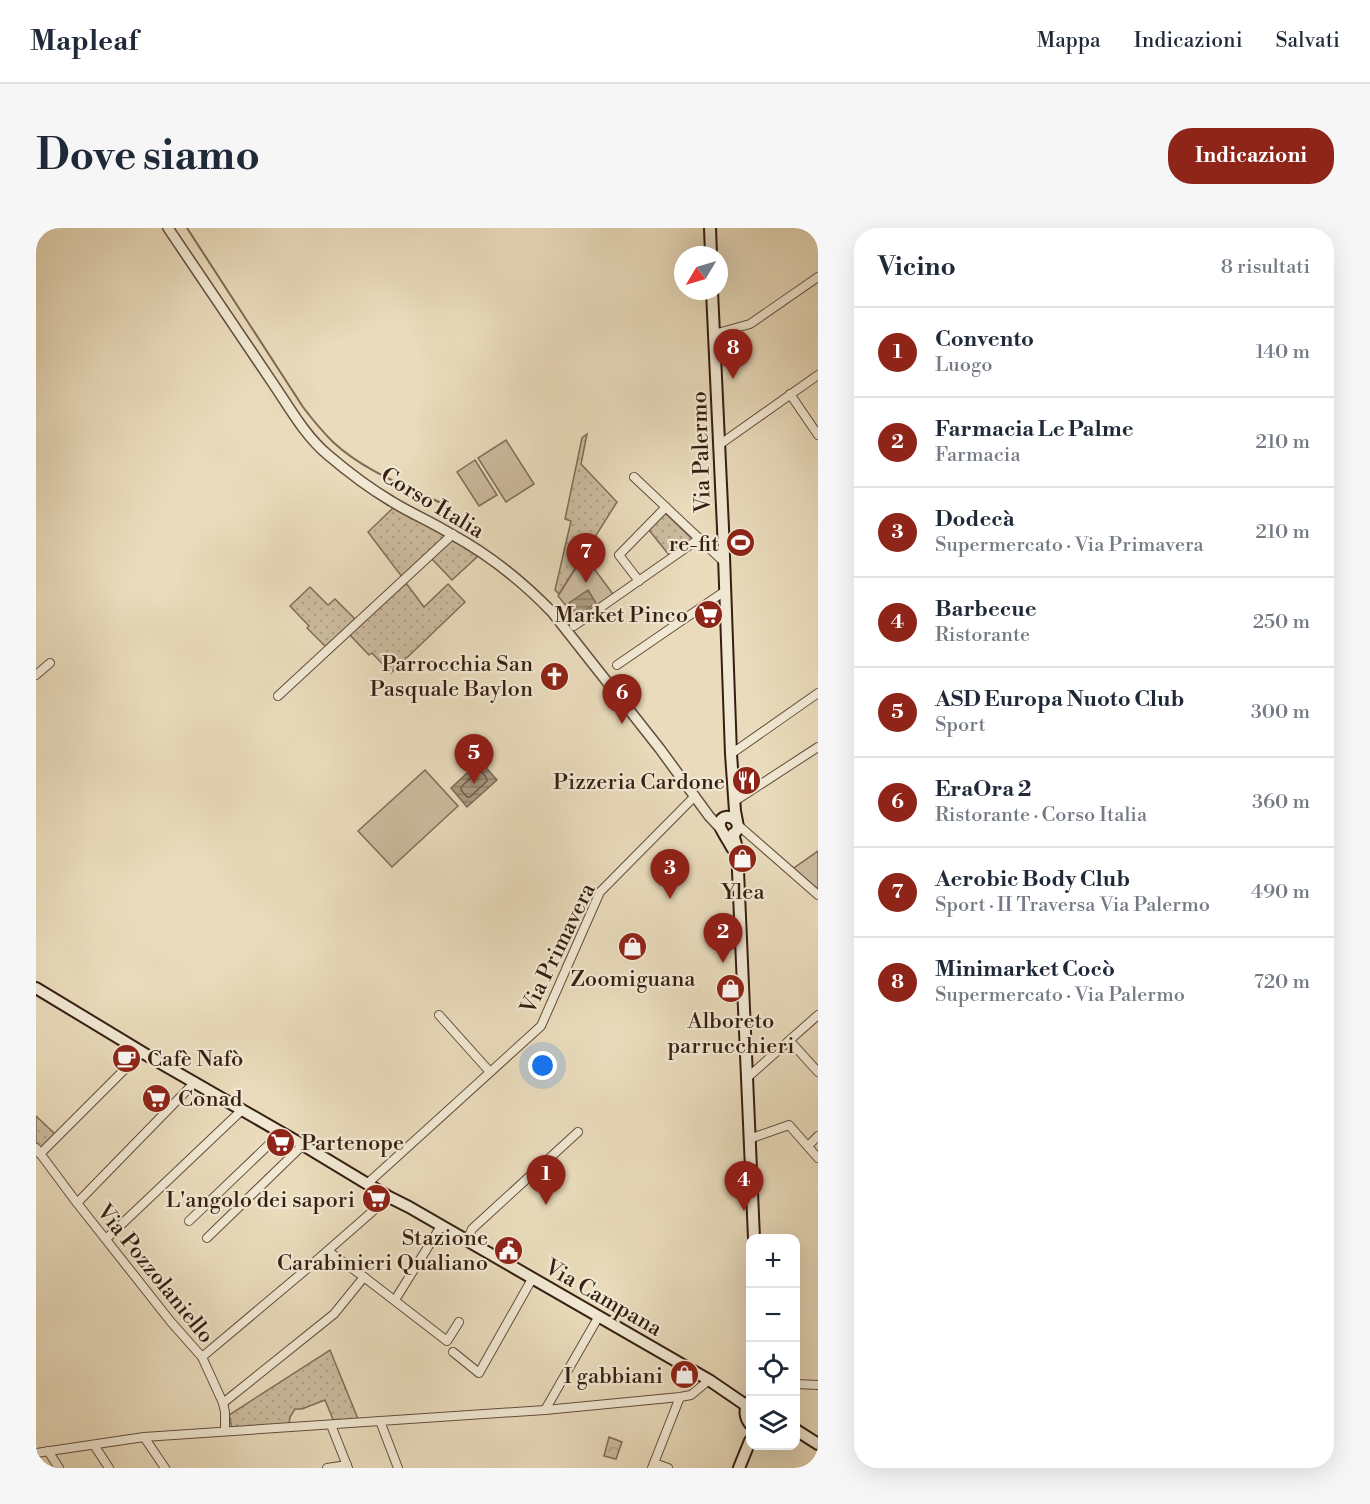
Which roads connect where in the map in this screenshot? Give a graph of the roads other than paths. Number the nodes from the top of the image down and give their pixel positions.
1 (168, 228) edge
2 (710, 228) edge
3 (711, 246) edge
4 (818, 277) edge
5 (712, 300) edge
6 (714, 334) junction
7 (818, 375) edge
8 (790, 394) junction
9 (818, 435) edge
10 (719, 445) junction
11 (634, 477) dead end
12 (666, 507) junction
13 (453, 534) junction
14 (699, 538) junction
15 (724, 562) junction
16 (639, 581) junction
17 (725, 591) junction
18 (574, 626) dead end
19 (50, 663) dead end
20 (616, 664) dead end
21 (36, 675) edge
22 (818, 693) edge
23 (279, 696) dead end
24 (818, 747) edge
25 (731, 754) junction
26 (695, 796) junction
27 (735, 801) junction
28 (730, 826) junction
29 (746, 840) junction
30 (762, 847) junction
31 (737, 848) junction
32 (738, 865) junction
33 (818, 896) edge
34 (36, 988) edge
35 (439, 1015) dead end
36 (818, 1015) edge
37 (790, 1041) junction
38 (143, 1053) junction
39 (818, 1071) edge
40 (490, 1072) junction
41 (747, 1078) junction
42 (195, 1082) junction
43 (242, 1110) junction
44 (578, 1132) dead end
45 (281, 1133) junction
46 (818, 1136) edge
47 (749, 1139) junction
48 (303, 1145) junction
49 (808, 1146) junction
50 (38, 1151) edge
51 (818, 1158) edge
52 (368, 1183) junction
53 (388, 1197) junction
54 (77, 1203) junction
55 (189, 1221) dead end
56 (441, 1226) junction
57 (754, 1234) edge
58 (207, 1238) dead end
59 (106, 1239) junction
60 (467, 1240) junction
61 (328, 1251) junction
62 (364, 1277) junction
63 (532, 1279) junction
64 (395, 1300) junction
65 (599, 1316) junction
66 (459, 1322) dead end
67 (453, 1352) dead end
68 (202, 1357) junction
69 (709, 1380) junction
70 (800, 1384) edge
71 (818, 1385) edge
72 (680, 1397) junction
73 (746, 1401) edge
74 (224, 1402) junction
75 (544, 1410) junction
76 (380, 1421) junction
77 (331, 1425) junction
78 (225, 1431) junction
79 (800, 1433) edge
80 (144, 1437) junction
81 (818, 1444) edge
82 (94, 1445) junction
83 (746, 1450) edge
84 (48, 1451) junction
85 (36, 1453) edge
86 (653, 1465) edge
87 (348, 1466) edge
88 (59, 1468) edge
89 (109, 1468) edge
90 (165, 1468) edge
91 (327, 1468) edge
92 (398, 1468) edge
93 (668, 1468) edge
94 (739, 1468) edge

1 - 13 street, Corso Italia
2 - 3 main road
4 - 6 street
5 - 6 main road, Via Palermo
6 - 10 main road, Via Palermo
7 - 8 street
8 - 9 street
8 - 10 street
10 - 15 main road, Via Palermo
11 - 12 street
12 - 14 street
12 - 16 street
13 - 23 street
13 - 26 street, Corso Italia
14 - 15 street
14 - 16 street
15 - 17 main road, Via Palermo
16 - 18 street
17 - 20 street
17 - 25 main road, Via Palermo
19 - 21 street
22 - 25 street
24 - 27 street
25 - 27 main road, Via Palermo
26 - 28 street, Corso Italia
26 - 40 street, Via Primavera
27 - 28 main road, Via Palermo
28 - 29 street
28 - 30 street
28 - 31 main road
28 - 32 main road
29 - 30 street
29 - 31 street
30 - 33 street
31 - 32 main road
32 - 41 main road
34 - 38 main road, Via Campana
35 - 40 street
36 - 37 street
37 - 39 street
37 - 41 street
38 - 42 main road, Via Campana
38 - 50 street
40 - 52 street, Via Primavera
41 - 47 main road
42 - 43 main road, Via Campana
42 - 54 street
43 - 45 main road, Via Campana
43 - 59 street
44 - 60 street
45 - 48 main road, Via Campana
45 - 55 street
46 - 49 street
47 - 49 street
47 - 57 main road
48 - 52 main road, Via Campana
48 - 58 street
49 - 51 street
50 - 54 street, Via Pozzolaniello
52 - 53 main road, Via Campana
53 - 56 main road, Via Campana
53 - 61 street
54 - 59 street, Via Pozzolaniello
56 - 60 main road, Via Campana
56 - 64 street
59 - 68 street, Via Pozzolaniello
60 - 63 main road, Via Campana
61 - 62 street
61 - 68 street
62 - 64 street
62 - 74 street
63 - 65 main road, Via Campana
63 - 67 street
64 - 66 street
65 - 69 main road, Via Campana
65 - 75 street
68 - 74 street, Via Pozzolaniello
69 - 72 street
69 - 73 main road, Via Campana
70 - 71 street
72 - 75 street
72 - 86 street
74 - 78 street, Via Pozzolaniello
75 - 76 street
76 - 77 street
76 - 92 street
77 - 78 street
77 - 87 street
78 - 80 street
79 - 81 main road
80 - 82 street
80 - 90 street
82 - 84 street
82 - 89 street
83 - 94 main road
84 - 85 street
84 - 88 street
86 - 93 street
87 - 91 street

